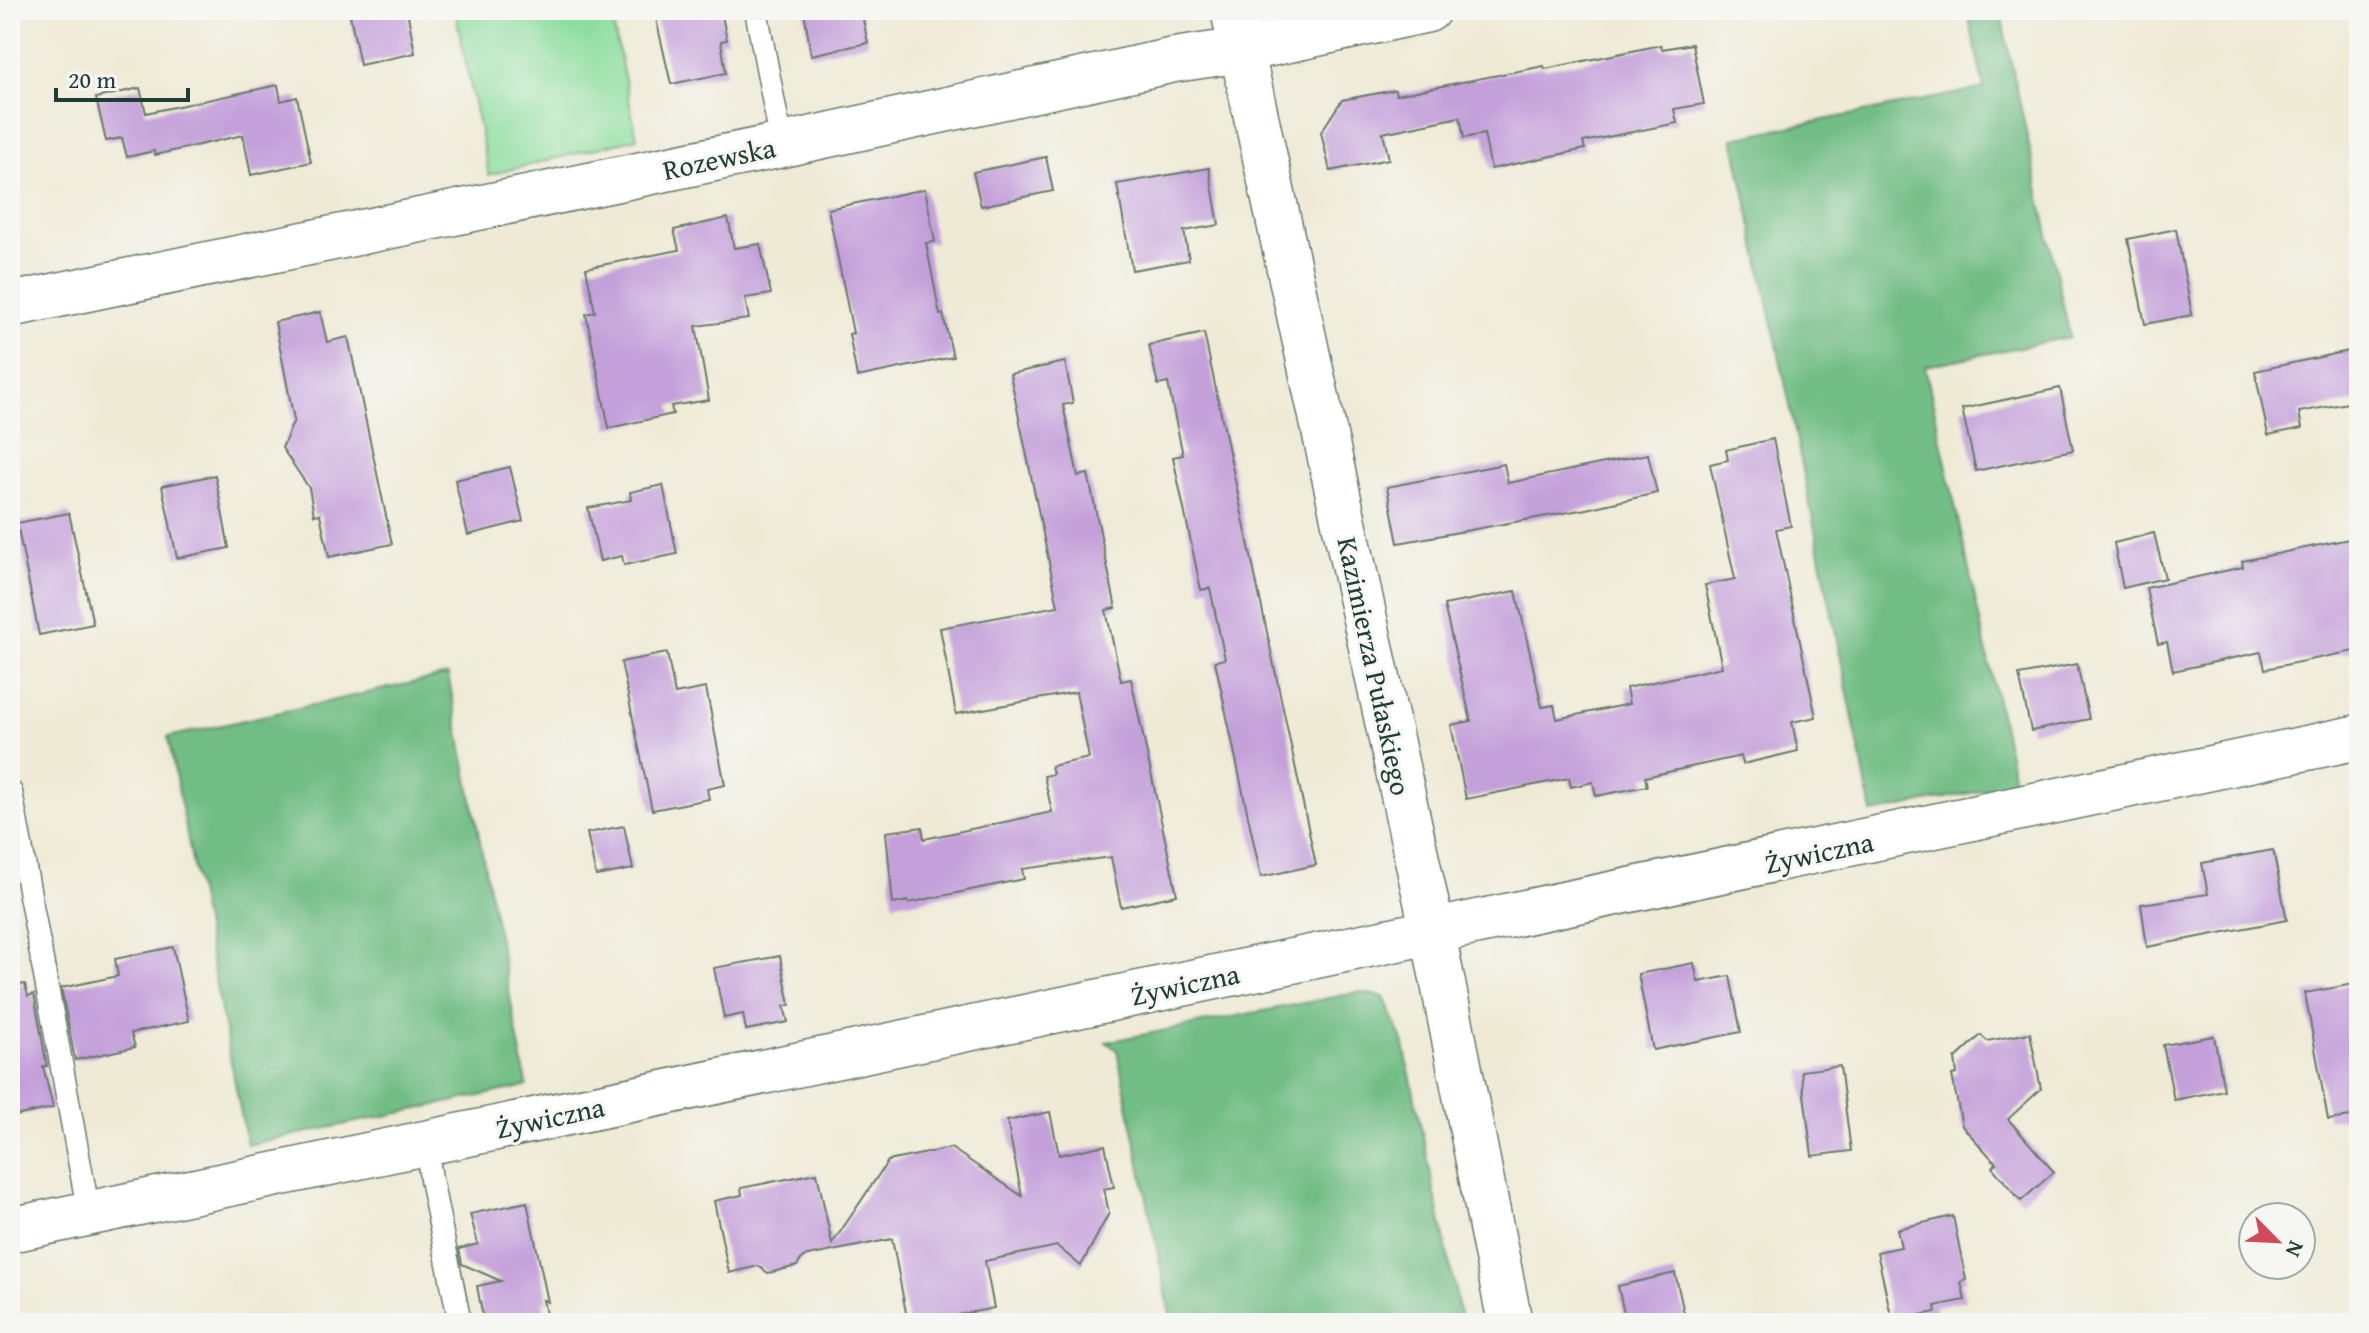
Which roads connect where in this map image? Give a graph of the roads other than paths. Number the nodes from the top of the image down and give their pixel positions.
1 (756, 10) edge
2 (1428, 10) edge
3 (1237, 30) edge
4 (782, 145) junction
5 (10, 305) edge
6 (2359, 737) edge
7 (11, 792) edge
8 (1433, 933) junction
9 (426, 1143) junction
10 (89, 1214) junction
11 (10, 1230) edge
12 (460, 1323) edge
13 (1510, 1323) edge

1 - 4 lane
2 - 3 street, Rozewska
3 - 4 street, Rozewska
3 - 8 street, Kazimierza Pułaskiego
4 - 5 street, Rozewska
6 - 8 street, Żywiczna
7 - 10 lane
8 - 9 street, Żywiczna
8 - 13 street, Kazimierza Pułaskiego
9 - 10 street, Żywiczna
9 - 12 lane
10 - 11 street, Żywiczna

